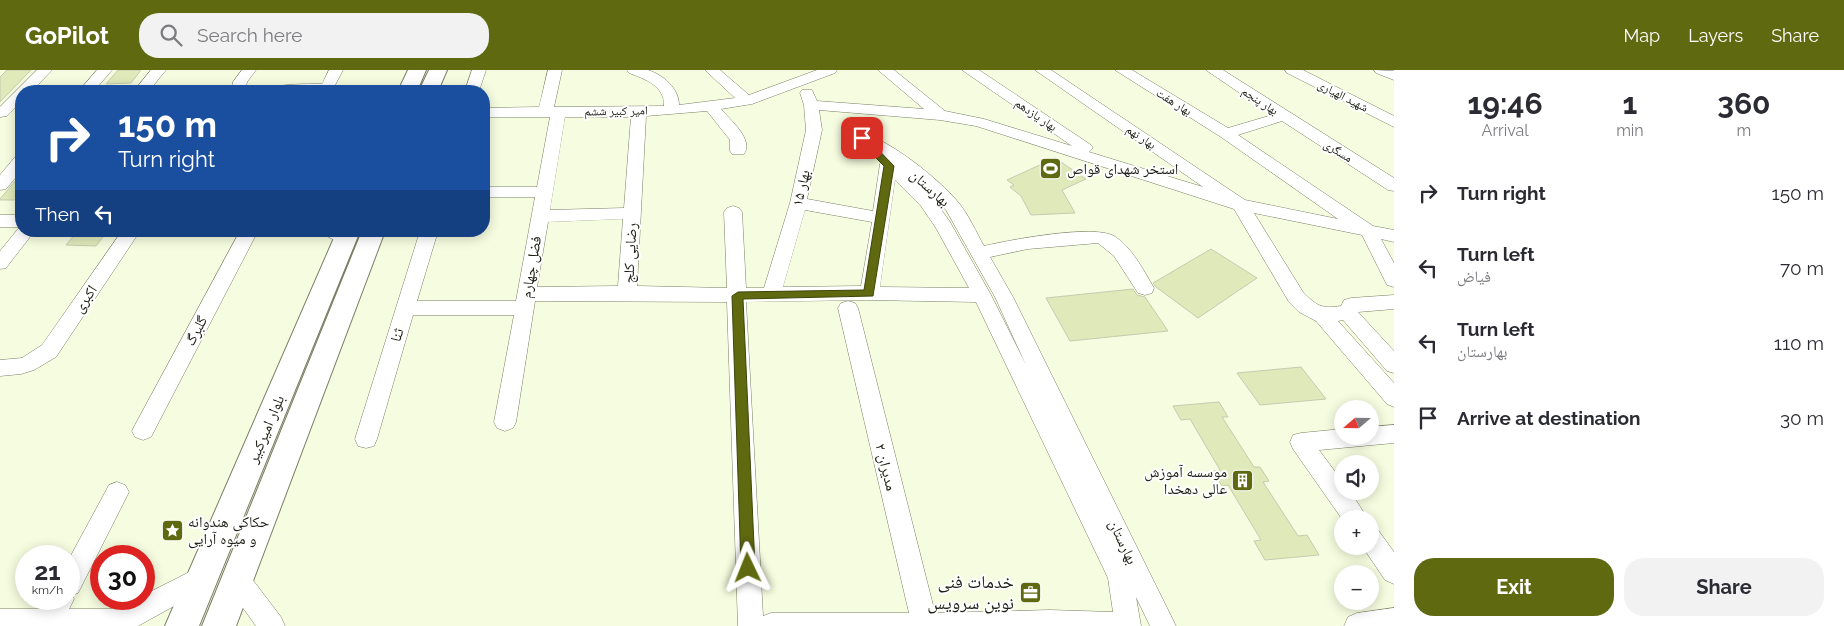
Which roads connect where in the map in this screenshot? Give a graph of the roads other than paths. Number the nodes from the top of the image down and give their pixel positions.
1 (45, 70) edge
2 (105, 70) edge
3 (159, 70) edge
4 (248, 70) edge
5 (336, 70) edge
6 (418, 70) edge
7 (438, 70) edge
8 (479, 70) edge
9 (555, 70) edge
10 (634, 70) edge
11 (712, 70) edge
12 (780, 70) edge
13 (830, 70) edge
14 (885, 70) edge
15 (969, 70) edge
16 (1042, 70) edge
17 (1122, 70) edge
18 (1213, 70) edge
19 (1292, 70) edge
20 (1321, 70) edge
21 (1381, 70) edge
22 (1394, 76) edge
23 (799, 81) junction
24 (30, 85) edge
25 (91, 85) edge
26 (146, 85) edge
27 (239, 85) edge
28 (328, 85) edge
29 (411, 85) edge
30 (432, 85) edge
31 (474, 85) edge
32 (15, 100) edge
33 (747, 100) junction
34 (811, 105) junction
35 (710, 106) junction
36 (1394, 107) edge
37 (858, 108) junction
38 (671, 110) junction
39 (490, 112) edge
40 (552, 112) junction
41 (638, 112) junction
42 (1, 114) edge
43 (15, 114) edge
44 (940, 115) junction
45 (1282, 116) junction
46 (1394, 122) edge
47 (1226, 134) junction
48 (862, 138) junction
49 (738, 151) dead end
50 (1103, 160) junction
51 (889, 166) junction
52 (15, 168) edge
53 (0, 185) edge
54 (1394, 186) edge
55 (490, 192) edge
56 (544, 192) junction
57 (798, 204) junction
58 (1240, 205) junction
59 (733, 212) dead end
60 (632, 213) junction
61 (540, 216) junction
62 (882, 218) junction
63 (0, 221) edge
64 (15, 225) edge
65 (1368, 231) junction
66 (1394, 236) edge
67 (17, 237) edge
68 (127, 237) edge
69 (246, 237) edge
70 (341, 237) edge
71 (372, 237) edge
72 (427, 237) edge
73 (979, 253) junction
74 (0, 263) edge
75 (1394, 280) edge
76 (1145, 288) dead end
77 (627, 293) junction
78 (772, 294) junction
79 (869, 294) junction
80 (982, 295) junction
81 (738, 296) junction
82 (526, 301) junction
83 (1394, 302) edge
84 (405, 308) junction
85 (848, 308) dead end
86 (1347, 312) junction
87 (1323, 316) junction
88 (1394, 365) edge
89 (0, 368) edge
90 (1394, 398) edge
91 (505, 422) dead end
92 (142, 432) dead end
93 (1394, 434) edge
94 (1379, 435) edge
95 (366, 439) dead end
96 (1334, 439) edge
97 (117, 492) dead end
98 (1350, 510) edge
99 (1379, 551) edge
100 (80, 563) edge
101 (1394, 572) edge
102 (202, 577) junction
103 (237, 579) junction
104 (55, 610) edge
105 (0, 622) edge
106 (49, 622) junction
107 (1393, 622) edge
108 (122, 624) edge
109 (1028, 624) edge
110 (882, 625) edge
111 (182, 626) edge
112 (219, 626) edge
113 (272, 626) edge
114 (751, 626) edge
115 (771, 626) edge
116 (925, 626) edge
117 (1124, 626) edge
118 (1128, 626) edge
119 (1163, 626) edge
120 (1358, 626) edge

1 - 24 street
2 - 25 street
3 - 26 street
4 - 27 street
5 - 28 street
6 - 29 main road
7 - 30 main road
8 - 31 street
9 - 40 street, فضل چهارم
10 - 38 street
11 - 33 street
12 - 23 street
13 - 23 street, امیر کبیر ششم
14 - 44 street
15 - 50 street, بهار یازدهم
16 - 58 street, بهار نهم
17 - 47 street, بهار هفت
18 - 45 street, بهار پنجم
19 - 46 street, شهید الهیاری
20 - 36 street, شهید الهیاری
21 - 22 street
23 - 33 street, امیر کبیر ششم
23 - 34 street, بهار ۱۵
32 - 42 street
33 - 35 street, امیر کبیر ششم
34 - 37 street
34 - 57 street, بهار ۱۵
35 - 38 street, امیر کبیر ششم
35 - 49 street
37 - 44 street
37 - 48 street
38 - 41 street, امیر کبیر ششم
39 - 40 street, امیر کبیر ششم
40 - 41 street, امیر کبیر ششم
40 - 56 street, فضل چهارم
41 - 60 street, رضایی کلج
42 - 43 street
44 - 50 street
45 - 47 street
45 - 54 street, مسگری
47 - 65 street, بهار هفت
48 - 51 street, بهارستان
48 - 73 street, بهارستان
50 - 58 street
51 - 62 street
51 - 80 street, بهارستان
52 - 53 street
55 - 56 street
56 - 61 street, فضل چهارم
57 - 62 street
57 - 78 street, بهار ۱۵
58 - 65 street
58 - 87 street
59 - 81 street
60 - 61 street
60 - 77 street, رضایی کلج
61 - 82 street, فضل چهارم
62 - 79 street
63 - 64 street
65 - 66 street
65 - 75 street
67 - 74 street
68 - 89 street, اکبری
69 - 92 street, گلبرگ
70 - 102 main road, بلوار امیرکبیر
71 - 103 main road, بلوار امیرکبیر
72 - 84 street, ثنا
73 - 76 street
73 - 119 street, بهارستان
77 - 81 street
77 - 82 street, رضایی کلج
78 - 79 street
78 - 81 street
79 - 80 street
80 - 118 street, بهارستان
81 - 114 street
82 - 84 street, رضایی کلج
82 - 91 street, فضل چهارم
83 - 86 street
84 - 95 street, ثنا
85 - 116 street, مدیران ۲
86 - 87 street
86 - 88 street
87 - 90 street
93 - 94 street
96 - 98 street
97 - 100 street
99 - 101 street
102 - 108 street
102 - 111 main road, بلوار امیرکبیر
103 - 112 main road, بلوار امیرکبیر
103 - 113 street
104 - 106 street
105 - 106 street
106 - 108 street
107 - 120 street
109 - 116 street
109 - 117 street
110 - 115 street
110 - 116 street

